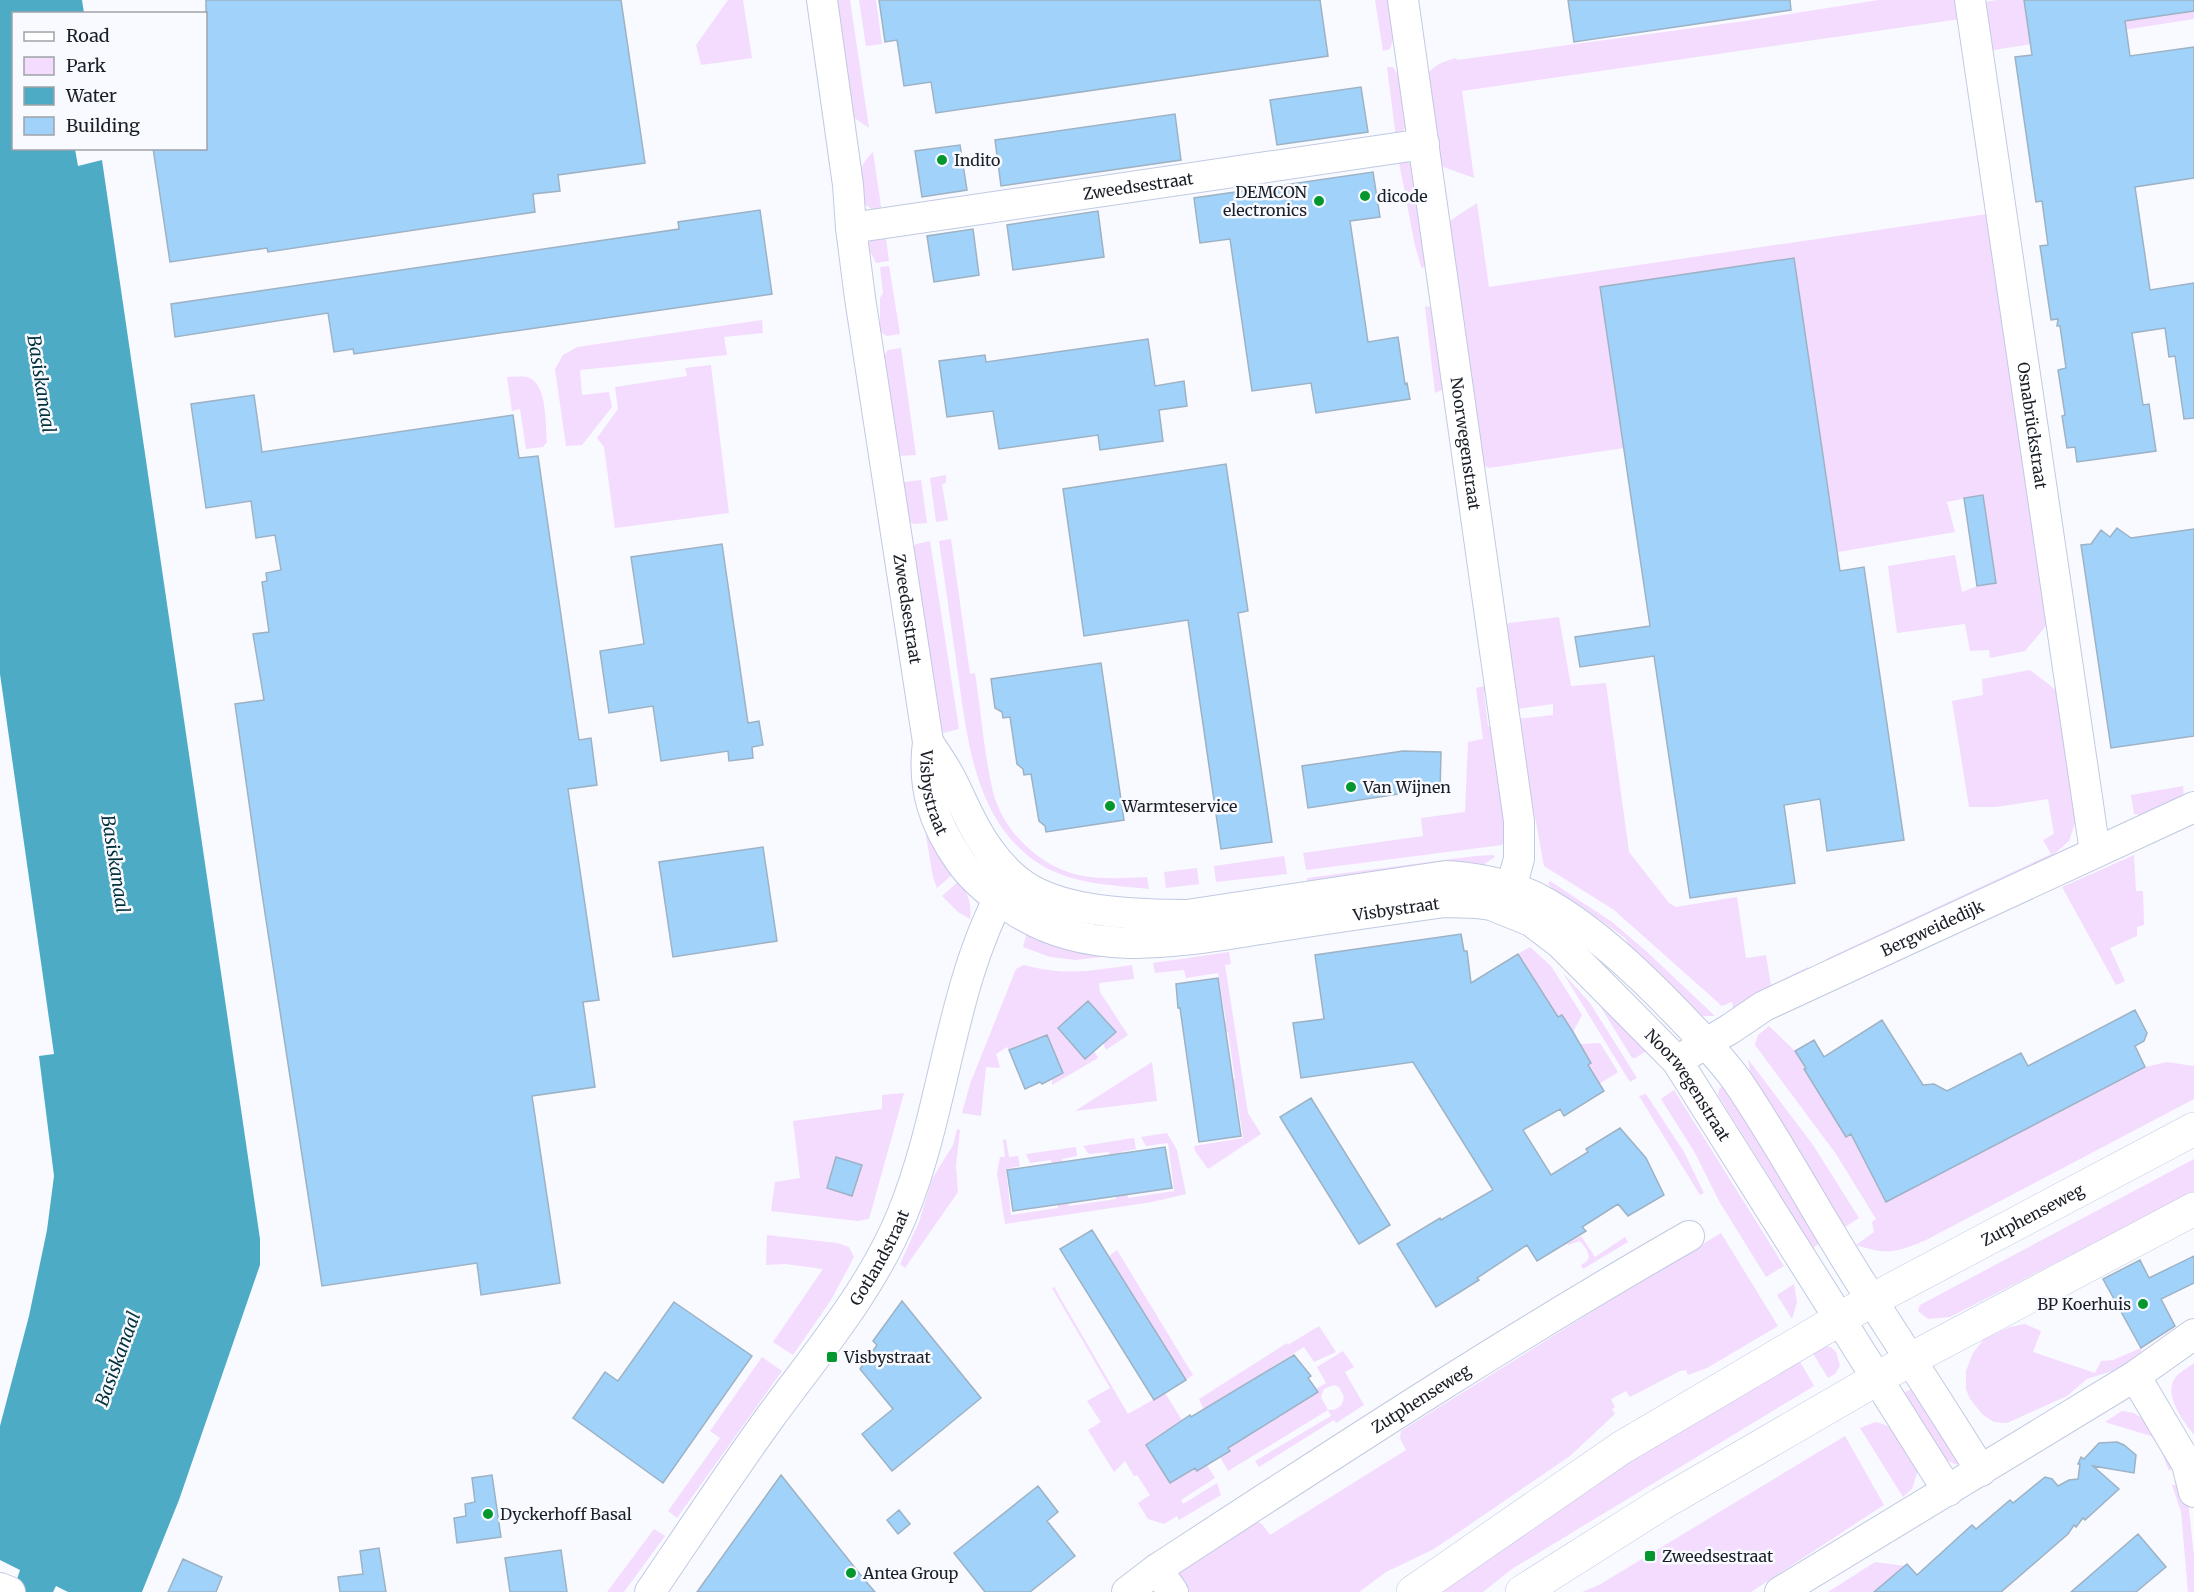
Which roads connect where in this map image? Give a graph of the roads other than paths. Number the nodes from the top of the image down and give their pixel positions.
1 (822, 0) edge
2 (1403, 0) edge
3 (1970, 0) edge
4 (1424, 144) junction
5 (851, 228) junction
6 (928, 742) joint
7 (2194, 807) edge
8 (2095, 852) junction
9 (1005, 887) junction
10 (1508, 898) junction
11 (1706, 1043) junction
12 (1677, 1061) junction
13 (2194, 1129) edge
14 (2194, 1209) edge
15 (1689, 1236) dead end
16 (1872, 1300) junction
17 (1839, 1319) junction
18 (2194, 1334) edge
19 (1911, 1359) junction
20 (2135, 1376) junction
21 (1878, 1380) junction
22 (1981, 1471) junction
23 (1948, 1491) junction
24 (2194, 1492) edge
25 (1165, 1580) edge
26 (0, 1588) edge
27 (10, 1592) edge
28 (650, 1592) edge
29 (1127, 1592) edge
30 (1413, 1592) edge
31 (1522, 1592) edge
32 (1780, 1592) edge

1 - 5 street, Zweedsestraat
2 - 4 street, Noorwegenstraat
3 - 8 street, Osnabrückstraat
4 - 5 street, Zweedsestraat
4 - 10 street, Noorwegenstraat
5 - 6 street, Zweedsestraat
6 - 9 street, Visbystraat
7 - 8 street, Bergweidedijk
8 - 11 street, Bergweidedijk
9 - 10 street, Visbystraat
9 - 28 street, Gotlandstraat
10 - 11 street, Noorwegenstraat
10 - 12 street, Noorwegenstraat
11 - 12 street, Bergweidedijk
11 - 16 street, Noorwegenstraat
12 - 17 street, Noorwegenstraat
13 - 16 main road, Zutphenseweg
14 - 19 main road
15 - 25 street, Zutphenseweg
16 - 17 main road, Zutphenseweg
16 - 19 street
17 - 21 street
17 - 30 main road, Zutphenseweg
18 - 20 street
19 - 21 main road
19 - 22 street
20 - 22 street
20 - 24 street
21 - 23 street
21 - 31 main road
22 - 23 street
23 - 32 street
25 - 29 street, Zutphenseweg
26 - 27 street

